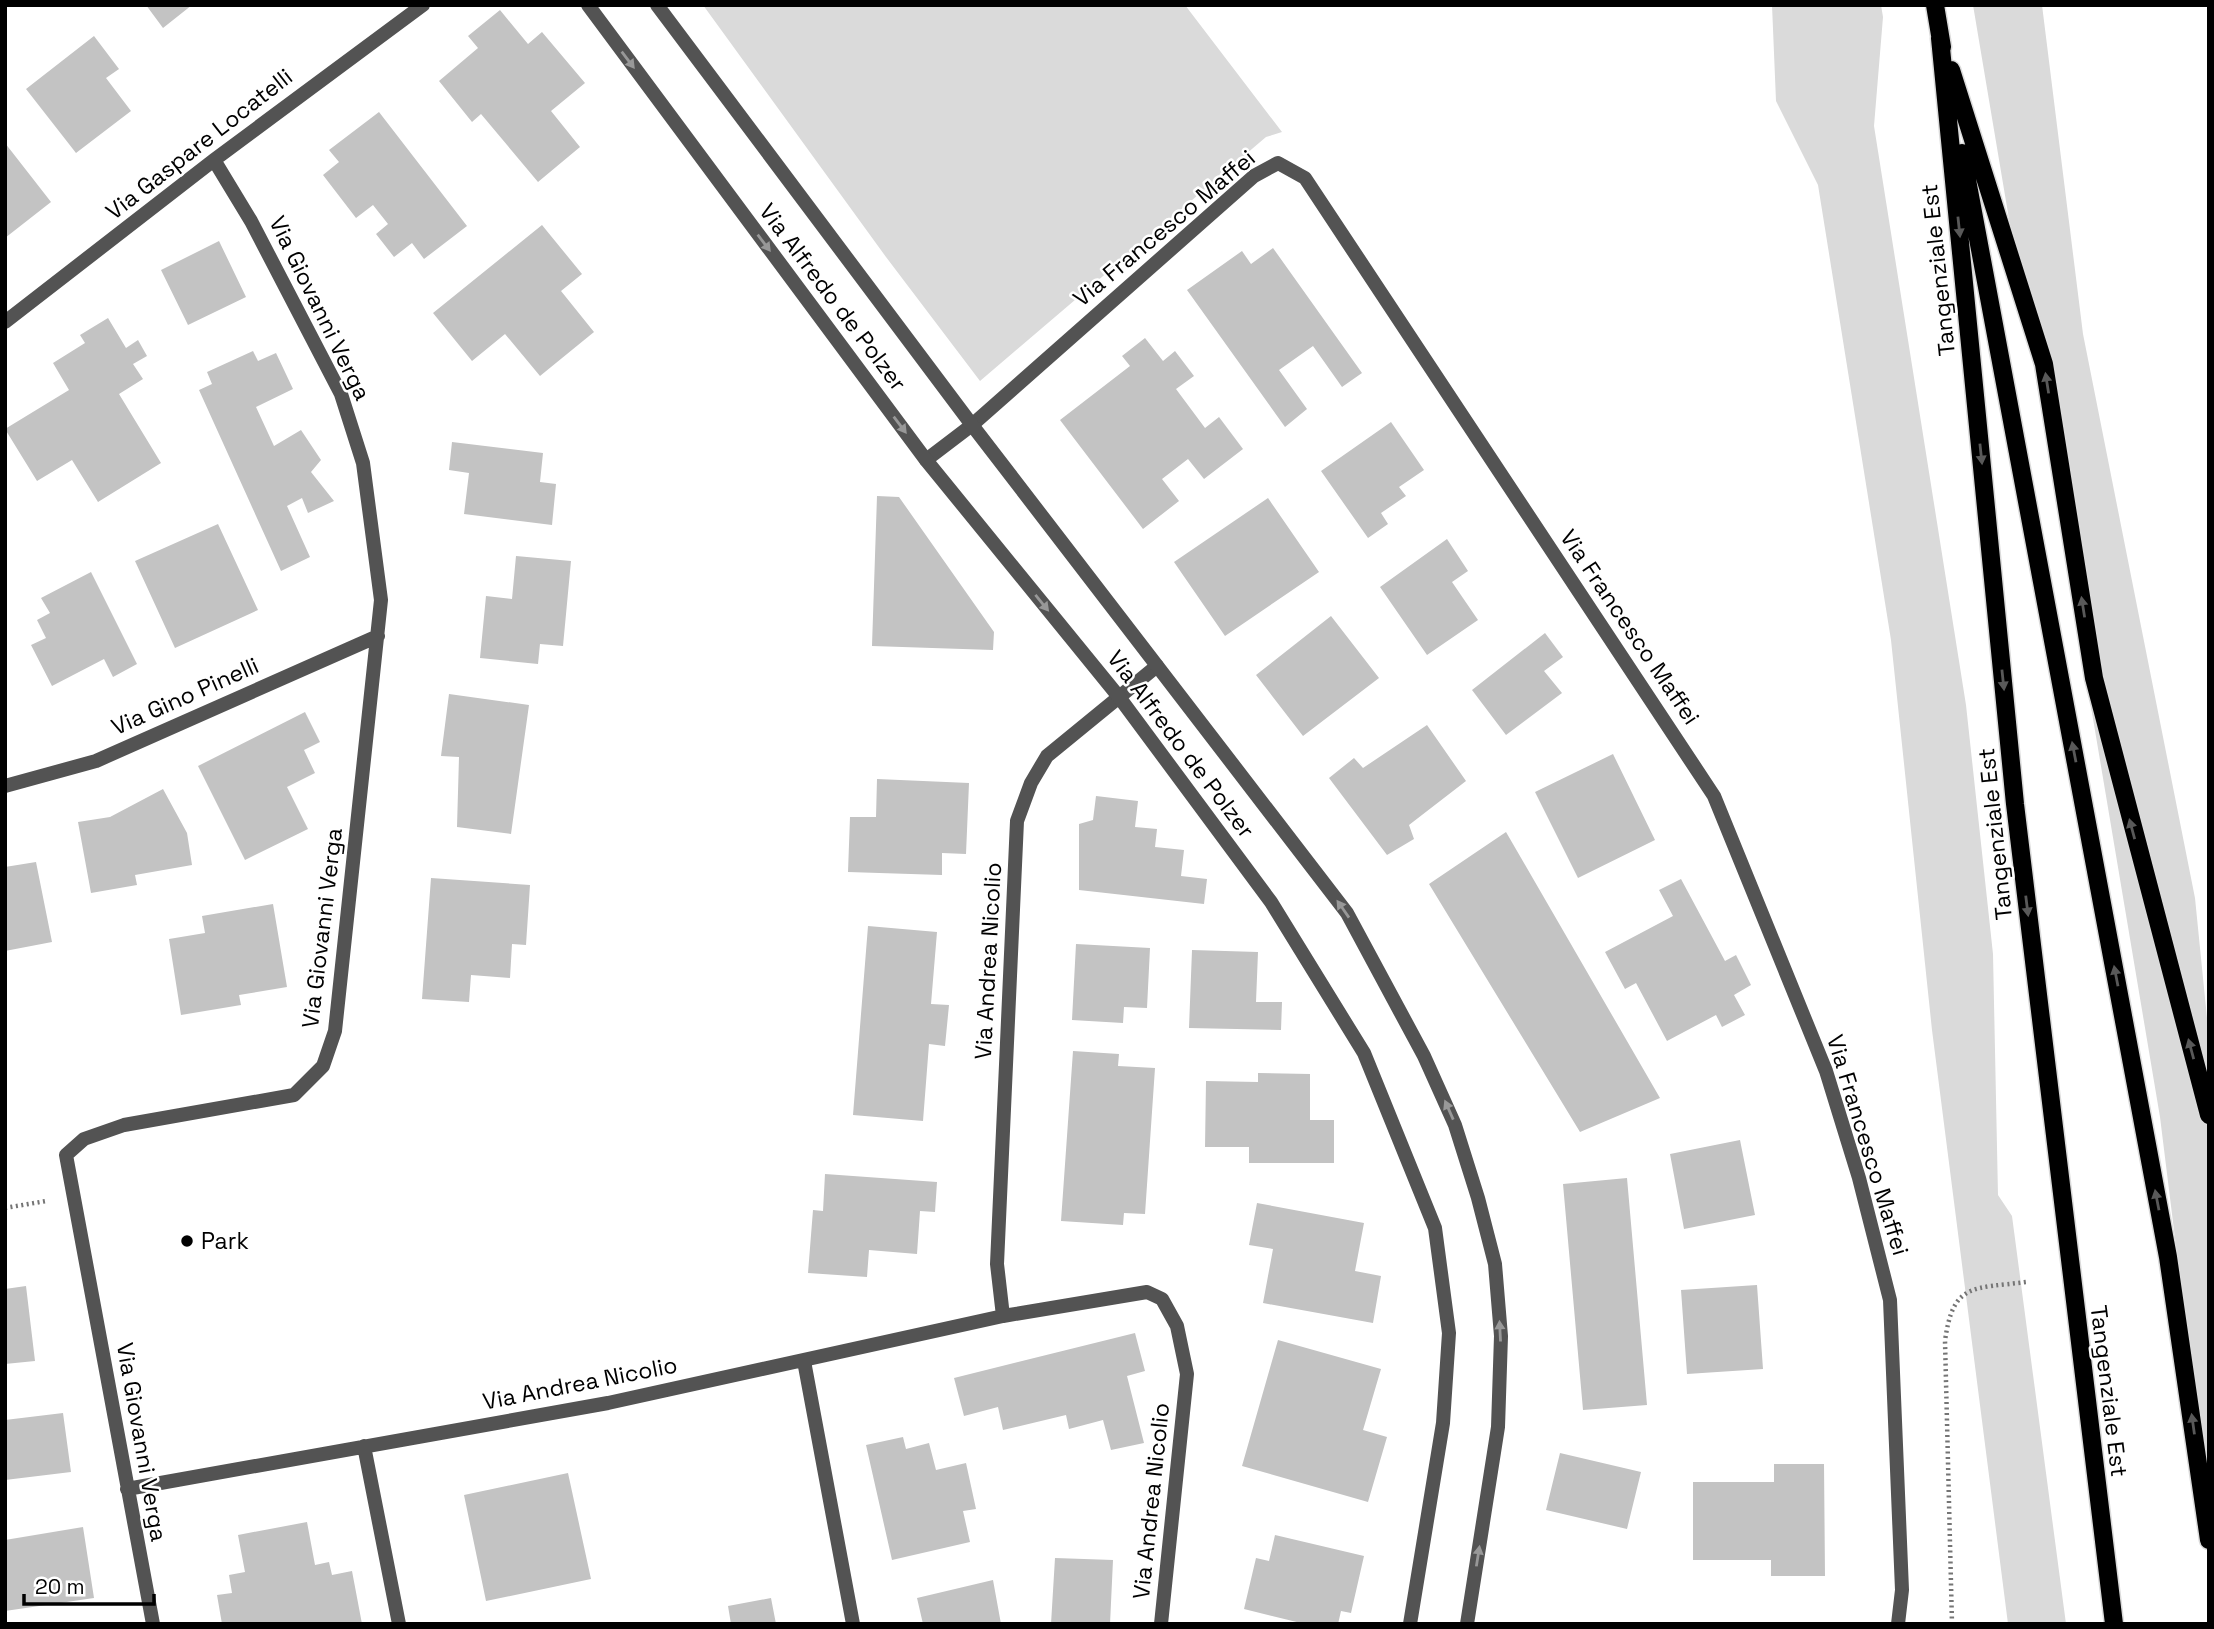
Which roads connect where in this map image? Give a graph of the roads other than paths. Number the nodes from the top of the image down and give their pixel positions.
1 (423, 5) edge
2 (588, 5) edge
3 (657, 5) edge
4 (1935, 5) edge
5 (1940, 38) junction
6 (214, 160) junction
7 (5, 322) edge
8 (972, 425) junction
9 (926, 460) junction
10 (378, 636) junction
11 (1157, 666) junction
12 (1119, 697) junction
13 (5, 786) edge
14 (2209, 1115) edge
15 (1003, 1316) junction
16 (804, 1362) junction
17 (364, 1446) junction
18 (127, 1489) junction
19 (2209, 1540) edge
20 (152, 1624) edge
21 (399, 1624) edge
22 (853, 1624) edge
23 (1161, 1624) edge
24 (1409, 1624) edge
25 (1467, 1624) edge
26 (1898, 1624) edge
27 (2114, 1624) edge

1 - 6 street, Via Gaspare Locatelli
2 -> 9 street, Via Alfredo de Polzer
3 - 8 street, Via Alfredo de Polzer
4 - 5 main road, Tangenziale Est
14 -> 5 main road
19 -> 5 main road, Tangenziale Est
5 -> 27 main road, Tangenziale Est
6 - 7 street, Via Gaspare Locatelli
6 - 10 street, Via Giovanni Verga
8 - 9 street, Via Francesco Maffei
8 - 11 street, Via Alfredo de Polzer
8 - 26 street, Via Francesco Maffei
9 -> 12 street, Via Alfredo de Polzer
10 - 13 street, Via Gino Pinelli
10 - 18 street, Via Giovanni Verga
11 - 12 street, Via Andrea Nicolio
25 -> 11 street, Via Alfredo de Polzer
12 - 15 street, Via Andrea Nicolio
12 - 24 street, Via Alfredo de Polzer
15 - 16 street, Via Andrea Nicolio
15 - 23 street, Via Andrea Nicolio
16 - 17 street, Via Andrea Nicolio
16 - 22 street
17 - 18 street, Via Andrea Nicolio
17 - 21 street
18 - 20 street, Via Giovanni Verga

